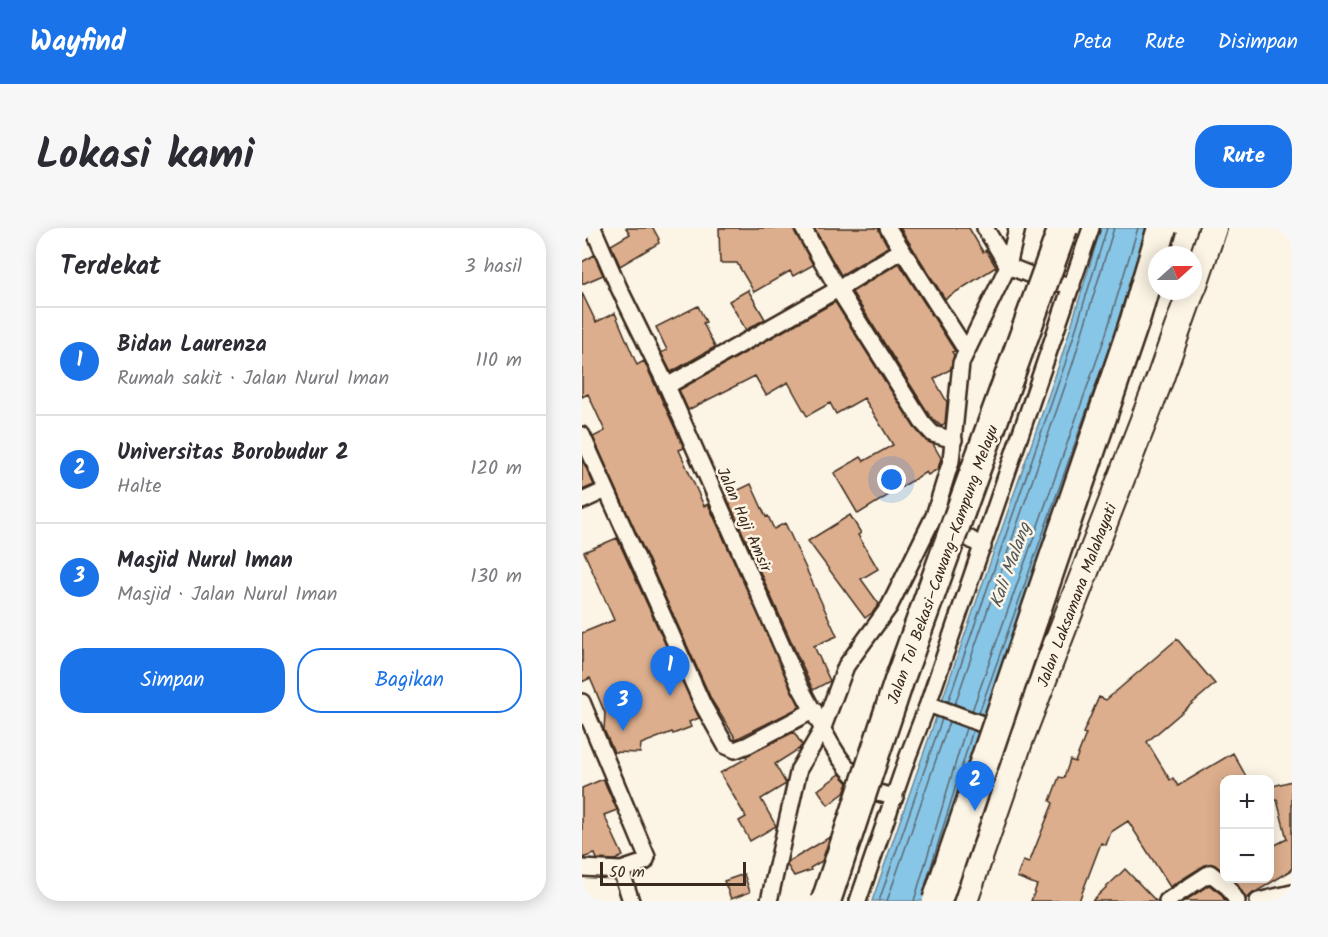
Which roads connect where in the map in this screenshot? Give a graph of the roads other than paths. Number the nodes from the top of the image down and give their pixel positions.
1 (593, 228) edge
2 (803, 228) edge
3 (888, 228) edge
4 (985, 228) edge
5 (1017, 228) edge
6 (1063, 228) edge
7 (1091, 228) edge
8 (1162, 228) edge
9 (1213, 228) edge
10 (902, 250) junction
11 (1202, 260) edge
12 (1008, 266) junction
13 (1072, 286) junction
14 (838, 289) junction
15 (1188, 300) edge
16 (966, 350) junction
17 (668, 386) junction
18 (582, 435) edge
19 (954, 440) junction
20 (606, 490) junction
21 (582, 501) edge
22 (934, 516) junction
23 (983, 547) junction
24 (582, 702) edge
25 (933, 706) junction
26 (814, 710) junction
27 (822, 730) junction
28 (1012, 736) junction
29 (896, 797) junction
30 (582, 868) edge
31 (621, 870) junction
32 (1292, 893) edge
33 (631, 901) edge
34 (769, 901) edge
35 (826, 901) edge
36 (858, 901) edge
37 (937, 901) edge
38 (964, 901) edge
39 (1167, 901) edge
40 (1237, 901) edge
41 (1258, 901) edge

1 - 17 street, Jalan Haji Amsir
2 - 14 street
3 - 10 street
4 - 12 street
5 - 12 street
6 - 35 highway, Jalan Tol Bekasi–Cawang–Kampung Melayu, bridge
7 - 13 street
8 - 37 highway, bridge
9 - 11 main road, Jalan Laksamana Malahayati
10 - 14 street
10 - 16 street
12 - 13 street
12 - 16 street
13 - 23 street
14 - 17 street
14 - 19 street
15 - 28 main road, Jalan Laksamana Malahayati
16 - 19 street
17 - 26 street, Jalan Haji Amsir
18 - 20 street
19 - 22 street
20 - 21 street
20 - 26 street
22 - 23 street
22 - 27 street
23 - 25 street
24 - 31 street
25 - 28 street
25 - 29 street
26 - 27 street, Jalan Haji Amsir
27 - 29 street, Jalan Haji Amsir
27 - 34 street
28 - 38 main road, Jalan Laksamana Malahayati
29 - 36 street
30 - 31 street
31 - 33 street
32 - 41 street
39 - 40 street

